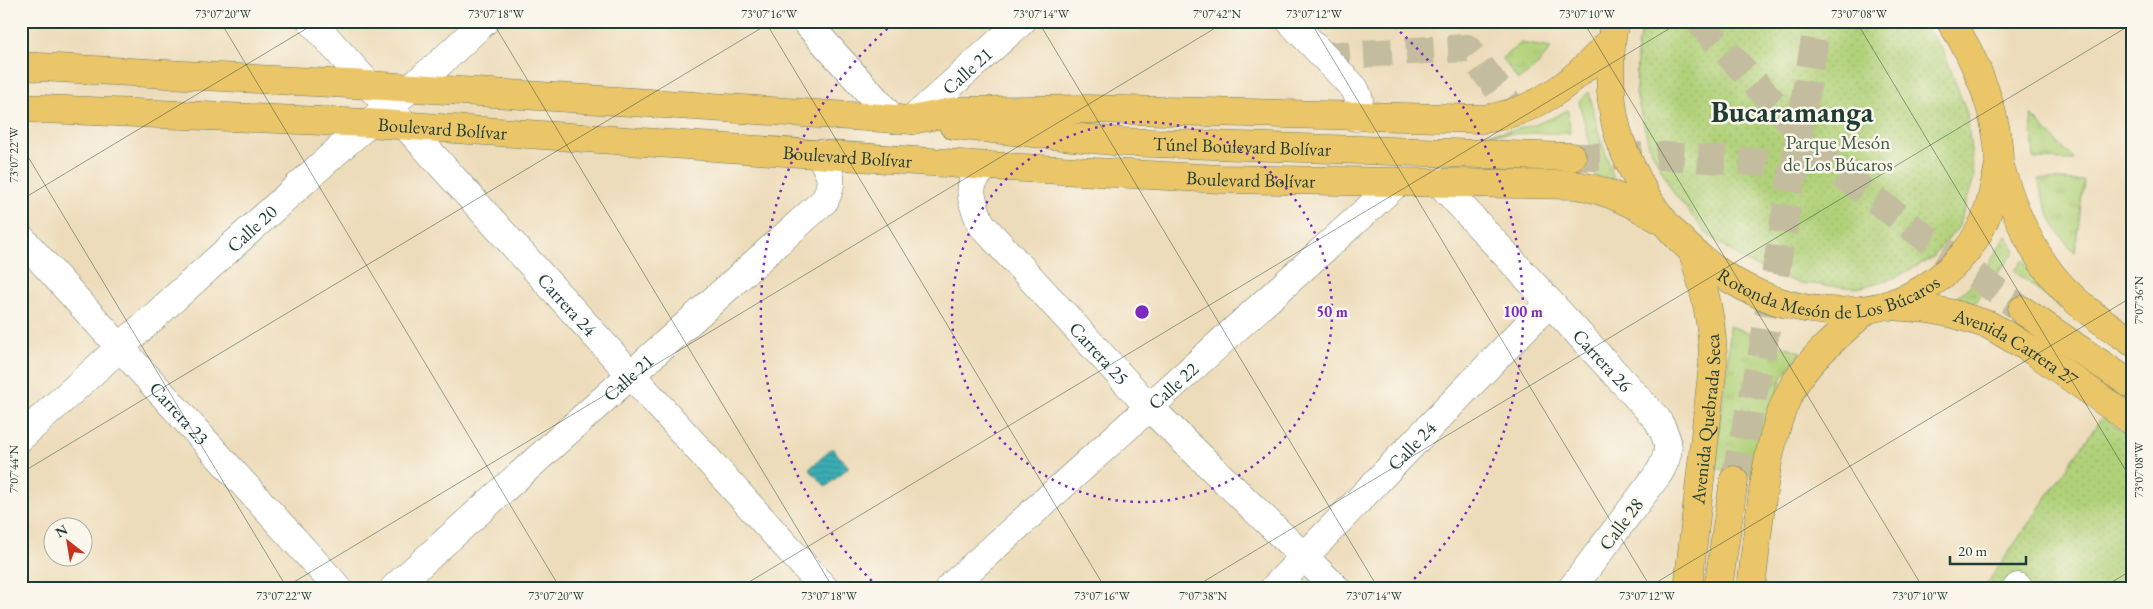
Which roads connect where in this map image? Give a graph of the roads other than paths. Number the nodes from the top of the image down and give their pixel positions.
1 (311, 21) edge
2 (485, 21) edge
3 (805, 21) edge
4 (1022, 21) edge
5 (1290, 21) edge
6 (1950, 21) edge
7 (1614, 27) edge
8 (21, 66) edge
9 (368, 85) junction
10 (410, 88) junction
11 (21, 108) edge
12 (1356, 117) junction
13 (388, 119) junction
14 (903, 120) junction
15 (820, 154) junction
16 (1572, 157) tunnel mouth
17 (2000, 163) junction
18 (988, 166) junction
19 (1398, 182) junction
20 (1439, 182) junction
21 (1664, 222) junction
22 (21, 238) edge
23 (1693, 253) junction
24 (1548, 303) junction
25 (1876, 308) junction
26 (2022, 310) tunnel mouth
27 (2132, 342) edge
28 (121, 347) junction
29 (631, 374) junction
30 (2132, 384) edge
31 (1149, 407) junction
32 (2132, 421) edge
33 (21, 437) edge
34 (1667, 459) joint
35 (1734, 480) tunnel mouth
36 (1304, 556) junction
37 (338, 588) edge
38 (394, 588) edge
39 (824, 588) edge
40 (949, 588) edge
41 (1274, 588) edge
42 (1336, 588) edge
43 (1572, 588) edge
44 (1688, 588) edge
45 (1718, 588) edge
46 (1751, 588) edge

1 - 9 street, Carrera 24
2 - 10 street, Calle 20
3 - 14 street
4 - 14 street, Calle 21
5 - 12 street
6 - 17 main road, Rotonda Mesón de Los Búcaros
7 - 12 main road, Boulevard Bolívar
7 - 21 main road, Rotonda Mesón de Los Búcaros
8 - 9 main road, Boulevard Bolívar
9 - 10 main road, Boulevard Bolívar
9 - 13 street, Carrera 24
10 - 13 street, Calle 20
10 - 14 main road, Boulevard Bolívar
11 - 13 main road, Boulevard Bolívar
12 - 14 main road, Boulevard Bolívar
13 - 15 main road, Boulevard Bolívar
13 - 28 street, Calle 20
13 - 29 street, Carrera 24
14 - 16 main road, Túnel Boulevard Bolívar
15 - 18 main road, Boulevard Bolívar
15 - 29 street, Calle 21
17 - 25 main road, Rotonda Mesón de Los Búcaros
17 - 27 main road
18 - 19 main road, Boulevard Bolívar
18 - 31 street, Carrera 25
19 - 20 main road, Boulevard Bolívar
19 - 31 street, Calle 22
20 - 21 main road, Boulevard Bolívar
20 - 24 street, Carrera 26
21 - 23 main road, Rotonda Mesón de Los Búcaros
22 - 28 street, Carrera 23
23 - 25 main road, Rotonda Mesón de Los Búcaros
23 - 44 main road, Avenida Quebrada Seca
24 - 34 street, Carrera 26
24 - 36 street, Calle 24
25 - 32 main road, Avenida Carrera 27
25 - 46 main road
26 - 30 main road
28 - 33 street, Calle 20
28 - 37 street, Carrera 23
29 - 38 street, Calle 21
29 - 39 street, Carrera 24
31 - 36 street, Carrera 25
31 - 40 street, Calle 22
34 - 43 street, Calle 28
35 - 45 main road
36 - 41 street, Calle 24
36 - 42 street, Carrera 25

